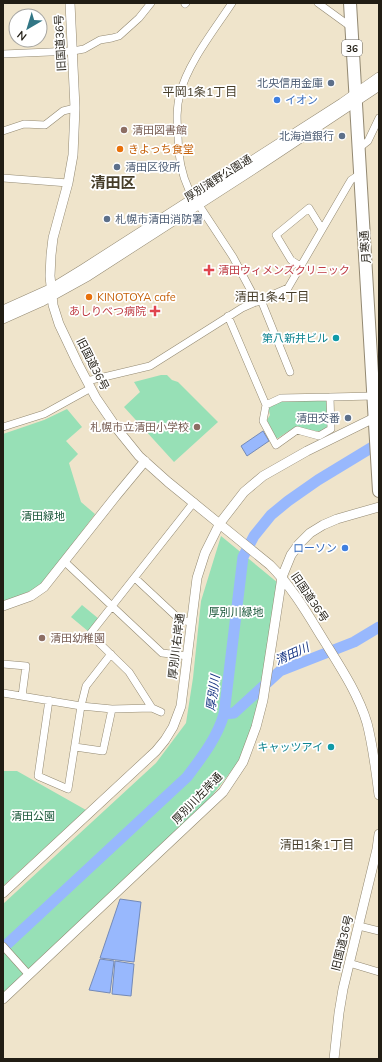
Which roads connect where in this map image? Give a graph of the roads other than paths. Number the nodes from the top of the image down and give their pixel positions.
1 (70, 3) edge
2 (151, 3) edge
3 (232, 3) edge
4 (318, 3) edge
5 (350, 3) edge
6 (351, 27) junction
7 (73, 51) junction
8 (3, 54) edge
9 (379, 77) edge
10 (379, 86) edge
11 (355, 98) junction
12 (75, 108) junction
13 (379, 118) edge
14 (377, 129) edge
15 (3, 130) edge
16 (359, 148) junction
17 (360, 174) junction
18 (3, 178) edge
19 (68, 183) junction
20 (196, 201) junction
21 (322, 229) junction
22 (300, 266) junction
23 (52, 292) junction
24 (259, 301) junction
25 (3, 310) edge
26 (228, 316) junction
27 (3, 319) edge
28 (290, 372) dead end
29 (89, 384) junction
30 (374, 396) junction
31 (330, 397) junction
32 (266, 405) junction
33 (376, 420) edge
34 (3, 427) edge
35 (145, 461) junction
36 (379, 491) edge
37 (194, 502) junction
38 (379, 507) edge
39 (220, 523) junction
40 (65, 562) junction
41 (282, 576) junction
42 (135, 578) junction
43 (3, 606) edge
44 (113, 606) junction
45 (191, 622) junction
46 (112, 654) junction
47 (188, 656) junction
48 (3, 664) edge
49 (3, 693) edge
50 (22, 696) junction
51 (49, 700) junction
52 (81, 706) junction
53 (152, 708) junction
54 (112, 709) junction
55 (161, 712) dead end
56 (75, 747) junction
57 (378, 783) edge
58 (379, 795) edge
59 (379, 834) edge
60 (3, 893) edge
61 (359, 926) junction
62 (379, 931) edge
63 (3, 946) edge
64 (349, 963) junction
65 (379, 972) edge
66 (29, 975) junction
67 (3, 999) edge
68 (334, 1059) edge

1 - 7 street, 旧国道36号
2 - 7 street
3 - 20 street
4 - 6 street
5 - 6 highway, 月寒通 / 36
6 - 11 highway, 月寒通 / 36
7 - 8 street
7 - 12 street, 旧国道36号
9 - 11 street, 厚別滝野公園通
10 - 11 street, 厚別滝野公園通
11 - 16 highway, 月寒通 / 36
11 - 20 street, 厚別滝野公園通
12 - 15 street
12 - 19 street, 旧国道36号
13 - 14 street
14 - 16 street
16 - 17 highway, 月寒通 / 36
17 - 21 street
17 - 30 highway, 月寒通 / 36
18 - 19 street
19 - 23 street, 旧国道36号
20 - 23 street, 厚別滝野公園通
20 - 24 street
21 - 22 street
21 - 22 street
22 - 24 street
23 - 25 street, 厚別滝野公園通
23 - 27 street, 厚別滝野公園通
23 - 29 street, 旧国道36号
24 - 26 street
24 - 28 street
26 - 29 street
26 - 32 street
29 - 34 street
29 - 35 street, 旧国道36号
30 - 31 street
30 - 33 highway, 月寒通 / 36
31 - 32 street
31 - 32 street
33 - 36 highway, 月寒通 / 36
33 - 39 street, 厚別川右岸通
35 - 37 street, 旧国道36号
35 - 40 street
37 - 39 street, 旧国道36号
37 - 42 street
38 - 41 street, 厚別川左岸通
39 - 41 street, 旧国道36号
39 - 45 street, 厚別川右岸通
40 - 43 street
40 - 44 street
41 - 57 street, 旧国道36号
41 - 66 street, 厚別川左岸通
42 - 44 street
42 - 45 street
44 - 46 street
44 - 47 street
45 - 47 street, 厚別川右岸通
46 - 52 street
46 - 53 street
47 - 60 street, 厚別川右岸通
48 - 50 street
49 - 50 street
50 - 51 street
51 - 52 street
51 - 56 street
52 - 54 street
52 - 56 street
53 - 54 street
53 - 55 street
54 - 56 street
57 - 58 street
59 - 61 street, 旧国道36号
61 - 62 street
61 - 64 street, 旧国道36号
63 - 66 street
64 - 65 street
64 - 68 street, 旧国道36号
66 - 67 street, 厚別川左岸通

